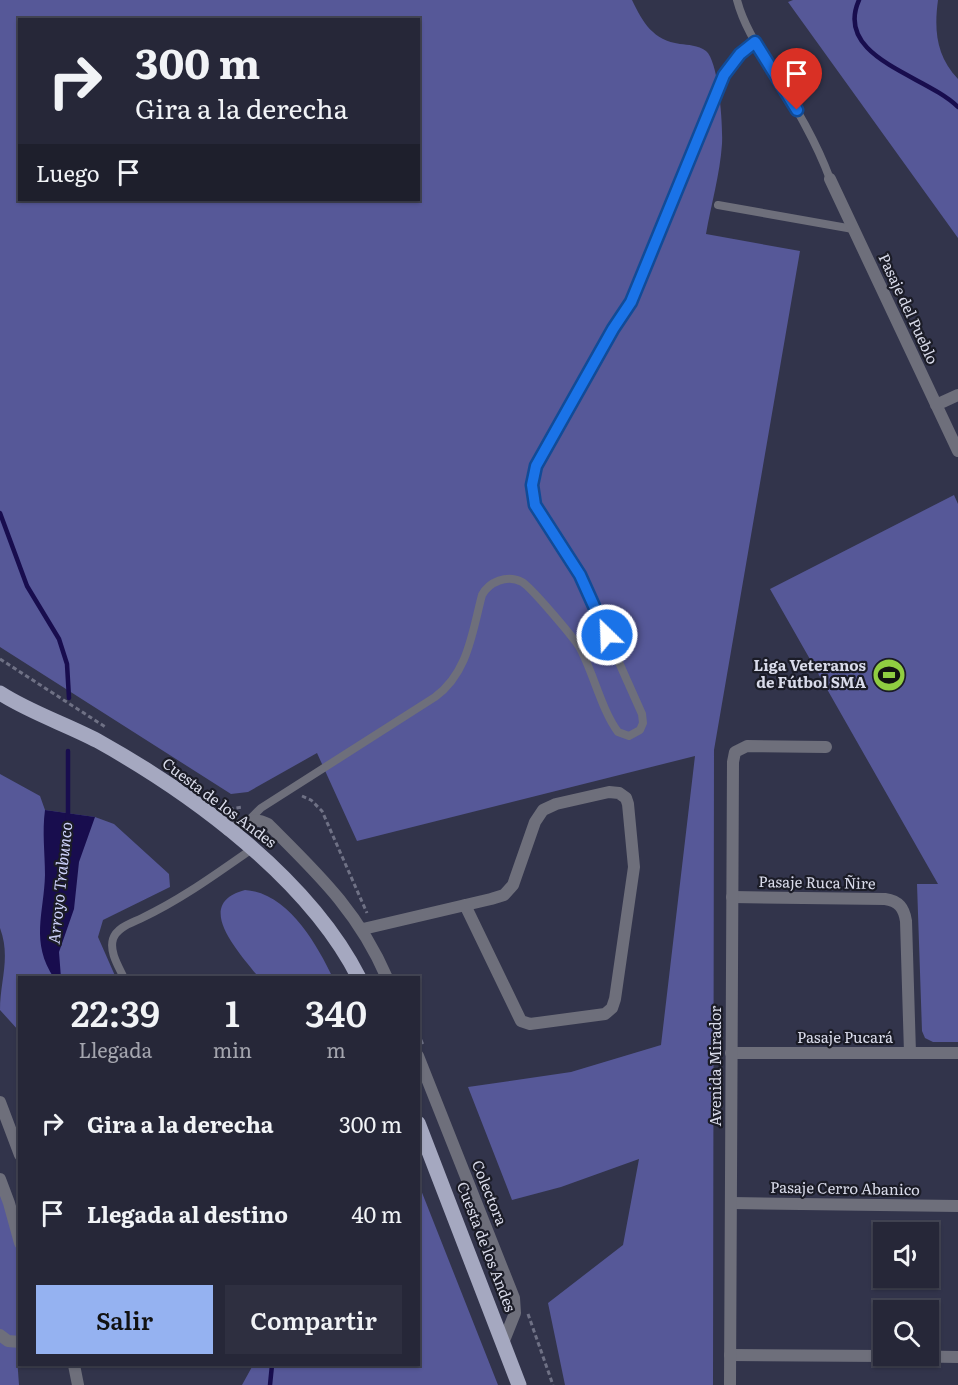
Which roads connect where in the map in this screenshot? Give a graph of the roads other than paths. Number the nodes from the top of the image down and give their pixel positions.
1 (737, 0) edge
2 (755, 42) junction
3 (830, 180) joint
4 (718, 205) dead end
5 (854, 229) junction
6 (958, 395) edge
7 (936, 405) junction
8 (958, 451) edge
9 (0, 693) edge
10 (0, 702) edge
11 (18, 704) junction
12 (826, 747) dead end
13 (249, 820) junction
14 (228, 830) junction
15 (252, 849) junction
16 (732, 897) junction
17 (465, 905) junction
18 (368, 928) junction
19 (123, 976) edge
20 (358, 976) edge
21 (386, 976) edge
22 (731, 1053) junction
23 (910, 1053) junction
24 (958, 1053) edge
25 (420, 1061) edge
26 (0, 1102) edge
27 (420, 1128) edge
28 (18, 1150) edge
29 (0, 1179) edge
30 (731, 1203) junction
31 (958, 1206) edge
32 (18, 1236) edge
33 (0, 1335) edge
34 (18, 1342) edge
35 (503, 1343) junction
36 (730, 1355) junction
37 (873, 1356) edge
38 (939, 1357) edge
39 (958, 1357) edge
40 (74, 1366) edge
41 (78, 1385) edge
42 (519, 1385) edge
43 (729, 1385) edge

1 - 2 lane
2 - 3 lane
2 - 13 lane
3 - 5 street, Pasaje del Pueblo
4 - 5 lane
5 - 7 street, Pasaje del Pueblo
6 - 7 street
7 - 8 street, Pasaje del Pueblo
9 - 11 main road, Cuesta de los Andes
10 - 11 main road, Cuesta de los Andes
11 - 14 main road, Cuesta de los Andes
12 - 16 street, Avenida Mirador
13 - 14 street
13 - 18 street
14 - 15 main road, Cuesta de los Andes
15 - 19 lane
15 - 20 main road, Cuesta de los Andes
16 - 22 street, Avenida Mirador
16 - 23 street, Pasaje Ruca Ñire
17 - 17 street
17 - 18 street
18 - 21 street
22 - 23 street, Pasaje Pucará
22 - 30 street, Avenida Mirador
23 - 24 street, Pasaje Pucará
25 - 35 street, Colectora
26 - 28 street
27 - 35 main road, Cuesta de los Andes
29 - 32 street
30 - 31 street, Pasaje Cerro Abanico
30 - 36 street, Avenida Mirador
33 - 34 street
35 - 42 main road, Cuesta de los Andes
36 - 37 street
36 - 43 street, Avenida Mirador
38 - 39 street
40 - 41 street

